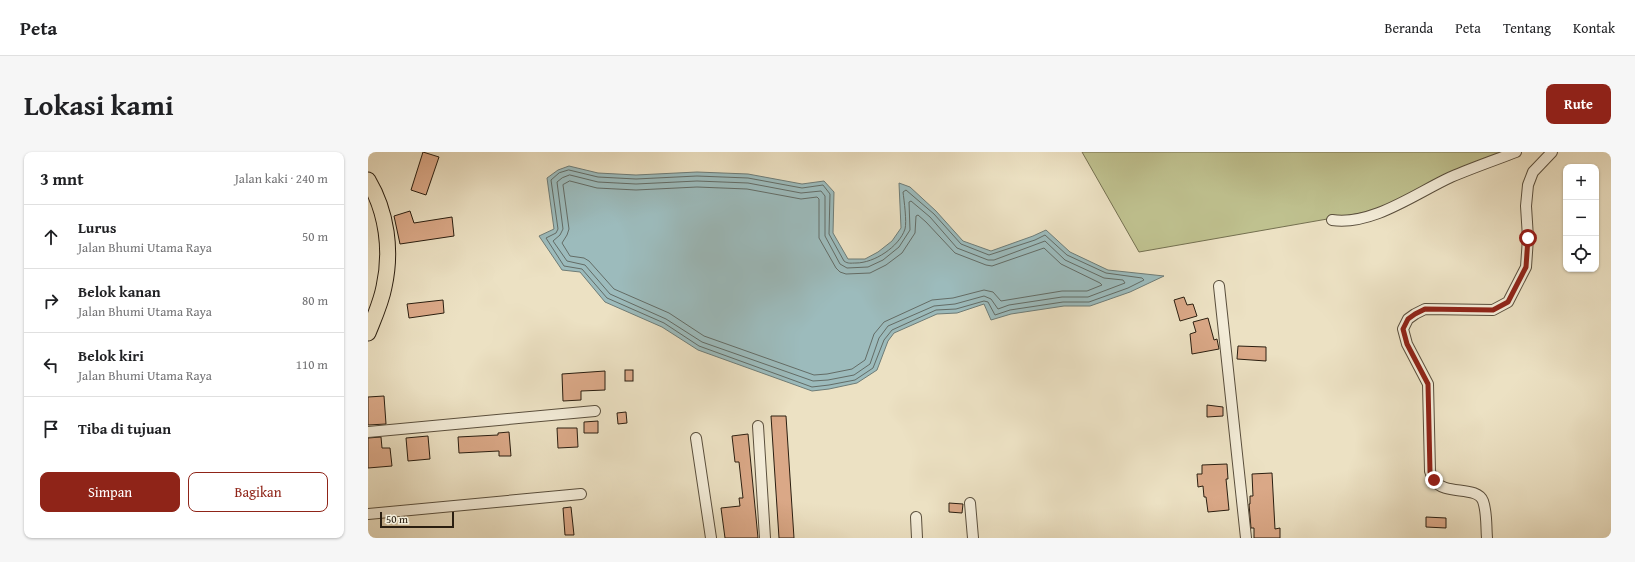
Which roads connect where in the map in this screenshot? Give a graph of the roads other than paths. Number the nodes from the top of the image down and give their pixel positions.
1 (1516, 152) edge
2 (1552, 152) edge
3 (368, 180) edge
4 (1332, 220) dead end
5 (1219, 286) dead end
6 (368, 333) edge
7 (595, 411) dead end
8 (758, 426) dead end
9 (368, 432) edge
10 (696, 438) dead end
11 (581, 494) dead end
12 (970, 503) dead end
13 (368, 514) edge
14 (916, 517) dead end
15 (711, 538) edge
16 (766, 538) edge
17 (917, 538) edge
18 (973, 538) edge
19 (1246, 538) edge
20 (1487, 538) edge

1 - 4 street
2 - 20 street
3 - 6 main road
5 - 19 street
7 - 9 street
8 - 16 street
10 - 15 street
11 - 13 street
12 - 18 street
14 - 17 street

